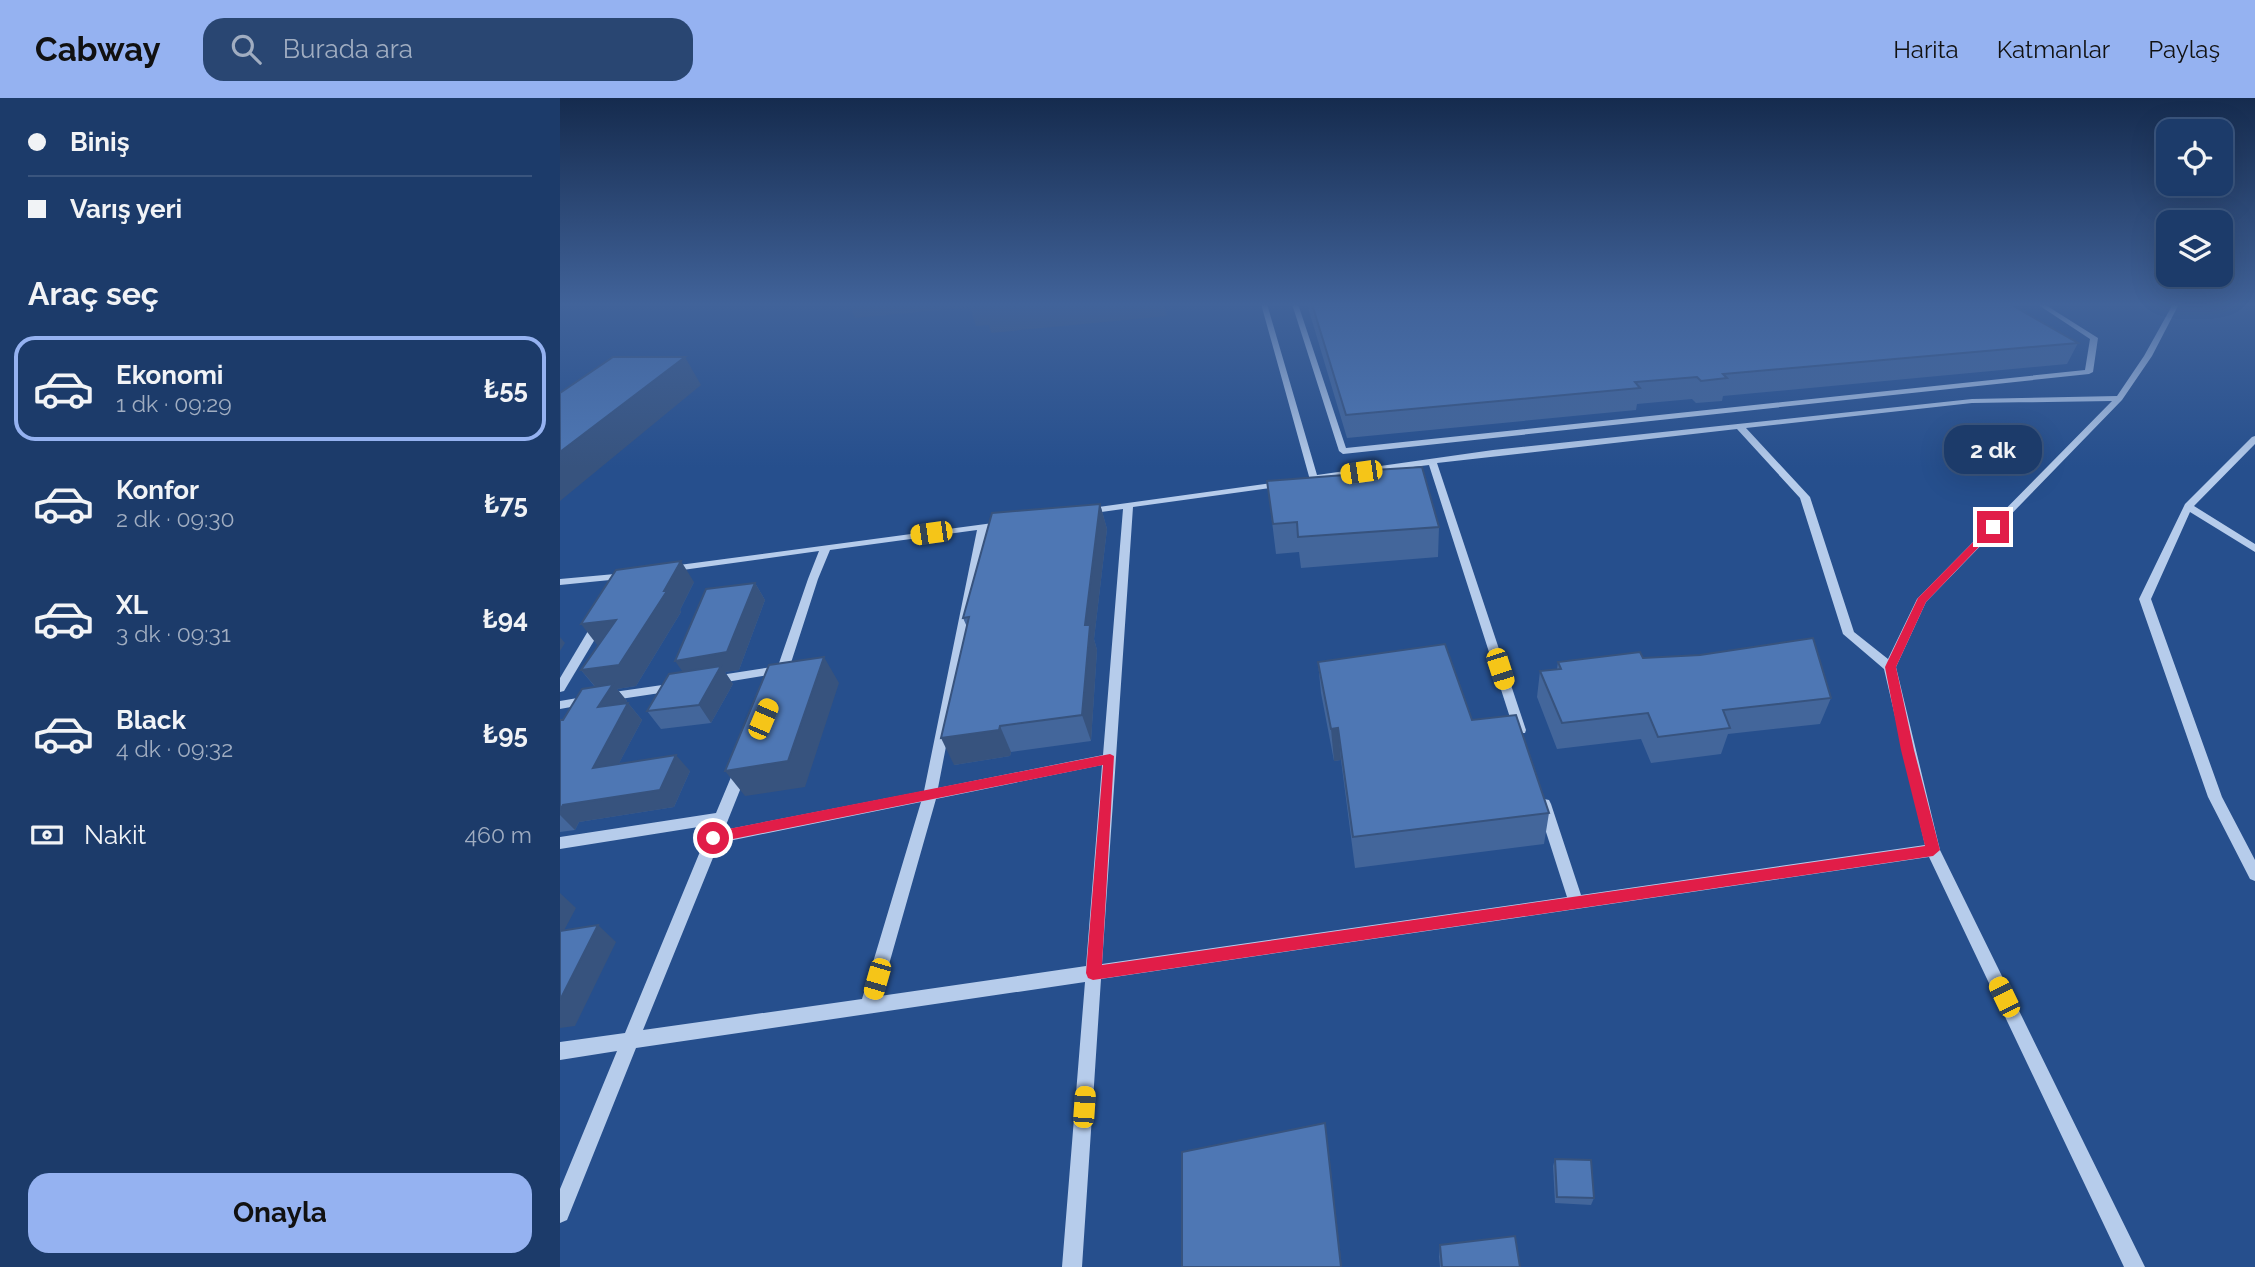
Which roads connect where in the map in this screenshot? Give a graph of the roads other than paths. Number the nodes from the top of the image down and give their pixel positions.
1 (1279, 359) edge
2 (1313, 359) edge
3 (2091, 359) edge
4 (2146, 359) edge
5 (2119, 398) junction
6 (1739, 426) junction
7 (2255, 439) edge
8 (1432, 461) junction
9 (1313, 478) junction
10 (1128, 505) junction
11 (2188, 506) junction
12 (1076, 512) edge
13 (1009, 522) edge
14 (983, 526) junction
15 (826, 548) junction
16 (2255, 549) edge
17 (653, 572) edge
18 (560, 582) edge
19 (620, 587) edge
20 (607, 609) edge
21 (1890, 667) junction
22 (783, 669) junction
23 (560, 688) edge
24 (773, 694) edge
25 (560, 705) edge
26 (1525, 747) edge
27 (747, 756) edge
28 (1110, 759) junction
29 (1538, 785) edge
30 (930, 794) junction
31 (721, 818) junction
32 (713, 838) junction
33 (560, 843) edge
34 (1933, 850) junction
35 (2255, 875) edge
36 (1576, 902) junction
37 (1093, 973) junction
38 (869, 1005) junction
39 (629, 1040) junction
40 (560, 1051) edge
41 (560, 1213) edge
42 (1072, 1267) edge
43 (2135, 1267) edge

1 - 9 street
2 - 3 street
4 - 5 street
5 - 6 street
5 - 21 street
6 - 8 street
6 - 21 street
7 - 11 street
8 - 9 street
8 - 26 street
9 - 10 street
10 - 12 street
10 - 28 street
11 - 16 street
11 - 35 street
13 - 14 street
14 - 15 street
14 - 30 street
15 - 17 street
15 - 22 street
18 - 19 street
20 - 23 street
21 - 34 street
22 - 24 street
22 - 25 street
27 - 31 street
28 - 30 street
28 - 37 street
29 - 36 street
30 - 32 street
30 - 38 street
31 - 32 street
31 - 33 street
32 - 39 street
34 - 36 street
34 - 43 street
36 - 37 street
37 - 38 street
37 - 42 street
38 - 39 street
39 - 40 street
39 - 41 street

